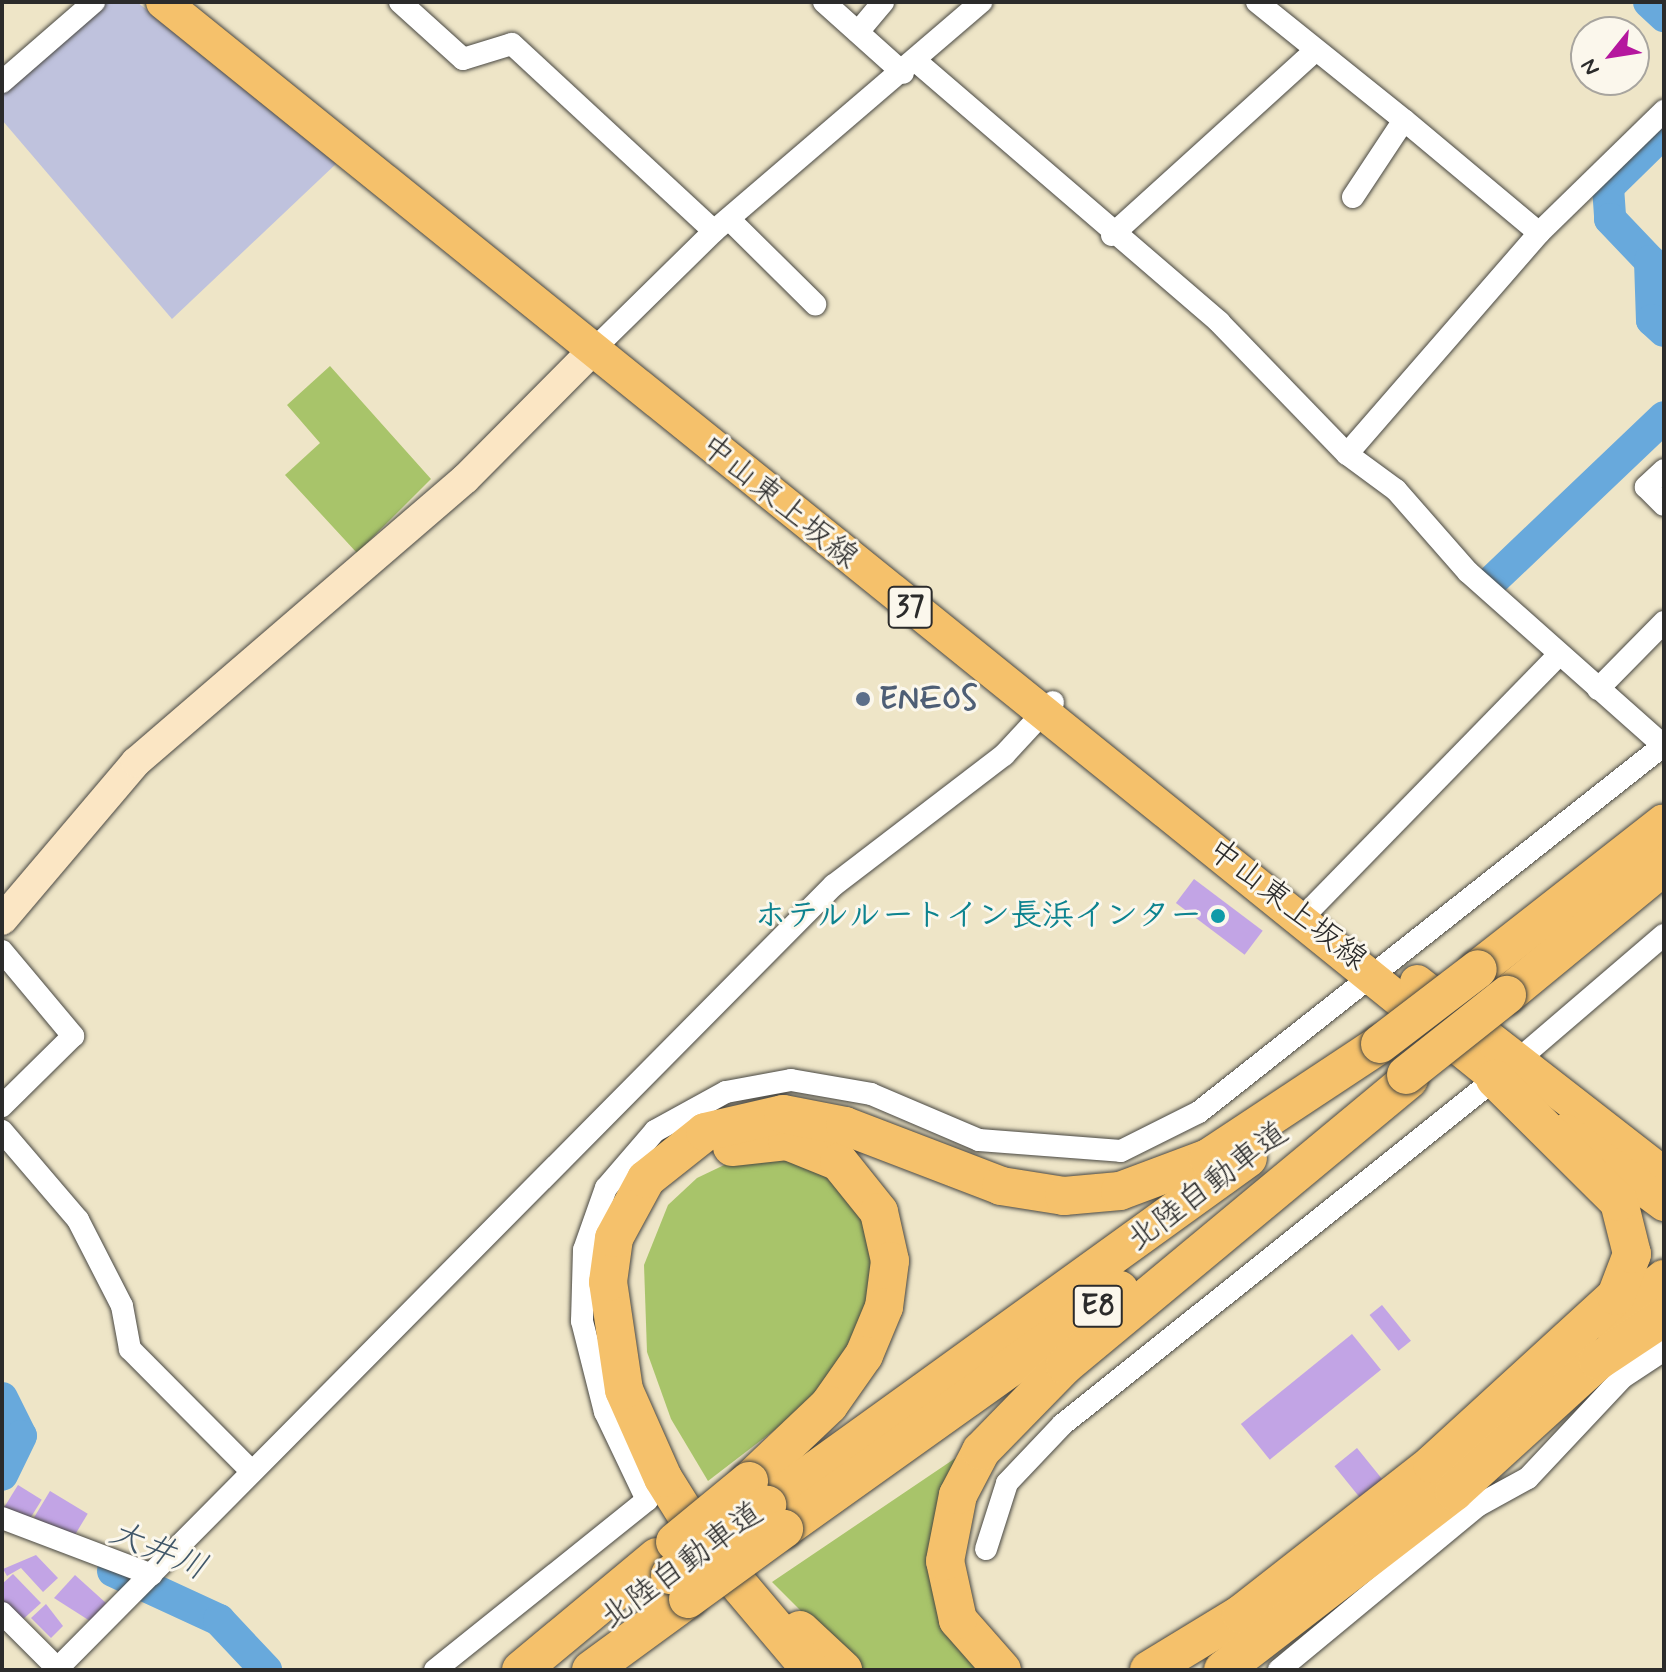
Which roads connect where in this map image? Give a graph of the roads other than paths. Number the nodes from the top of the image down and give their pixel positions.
1 (94, 2) edge
2 (163, 2) edge
3 (193, 2) edge
4 (400, 2) edge
5 (824, 2) edge
6 (883, 2) edge
7 (981, 2) edge
8 (1257, 2) edge
9 (858, 32) junction
10 (1313, 53) junction
11 (910, 68) junction
12 (2, 82) edge
13 (1664, 111) edge
14 (1404, 120) junction
15 (1353, 197) dead end
16 (722, 225) junction
17 (1539, 233) junction
18 (1112, 235) junction
19 (815, 304) dead end
20 (598, 344) junction
21 (1347, 454) junction
22 (1664, 470) edge
23 (1664, 505) edge
24 (1664, 622) edge
25 (1559, 655) junction
26 (1598, 689) junction
27 (1049, 707) junction
28 (1664, 745) edge
29 (1664, 823) edge
30 (1664, 866) edge
31 (1310, 912) junction
32 (2, 920) edge
33 (1664, 935) edge
34 (2, 951) edge
35 (1384, 969) junction
36 (1489, 980) junction
37 (1395, 1063) junction
38 (1506, 1070) junction
39 (2, 1106) edge
40 (2, 1131) edge
41 (1664, 1174) edge
42 (1664, 1204) edge
43 (1664, 1279) edge
44 (1664, 1308) edge
45 (1664, 1317) edge
46 (1623, 1341) junction
47 (1664, 1350) edge
48 (1432, 1464) junction
49 (252, 1472) junction
50 (767, 1505) junction
51 (2, 1518) edge
52 (986, 1549) dead end
53 (672, 1577) junction
54 (144, 1582) junction
55 (2, 1613) edge
56 (1241, 1614) junction
57 (58, 1670) edge
58 (435, 1670) edge
59 (521, 1670) edge
60 (541, 1670) edge
61 (591, 1670) edge
62 (811, 1670) edge
63 (843, 1670) edge
64 (1002, 1670) edge
65 (1149, 1670) edge
66 (1175, 1670) edge
67 (1223, 1670) edge
68 (1279, 1670) edge

1 - 12 street
2 - 20 main road, 中山東上坂線 / 37
3 - 20 main road, 中山東上坂線 / 37
4 - 16 street
5 - 9 street
6 - 9 street
7 - 11 street
8 - 10 street
9 - 11 street
10 - 14 street
10 - 18 street
11 - 16 street
11 - 18 street
13 - 17 street
14 - 15 street
14 - 17 street
16 - 19 street
16 - 20 street
17 - 21 street
18 - 21 street
20 - 27 main road, 中山東上坂線 / 37
20 - 32 street
21 - 25 street
22 - 23 street
24 - 26 street
25 - 26 street
25 - 31 street
26 - 28 street
27 - 31 main road, 中山東上坂線 / 37
27 - 49 street
28 - 35 street
29 - 36 highway
30 - 36 highway, 北陸自動車道 / E8
31 - 35 main road, 中山東上坂線 / 37
33 - 38 street
34 - 39 street
35 - 38 main road, 中山東上坂線 / 37
35 - 58 street
36 - 37 highway, bridge
36 - 37 highway, 北陸自動車道 / E8, bridge
37 - 50 highway, 北陸自動車道 / E8
37 - 62 highway
37 - 64 highway
38 - 41 main road, 中山東上坂線 / 37
38 - 42 main road, 中山東上坂線 / 37
38 - 48 highway
38 - 52 street
40 - 49 street
43 - 48 highway
44 - 46 highway
45 - 46 highway
46 - 67 highway
47 - 68 street
48 - 56 highway
49 - 54 street
50 - 53 highway, 北陸自動車道 / E8, bridge
50 - 53 highway, bridge
50 - 63 highway
51 - 54 street
53 - 59 highway
53 - 60 highway, 北陸自動車道 / E8
53 - 61 highway, 北陸自動車道 / E8
54 - 57 street
55 - 57 street
56 - 65 highway
56 - 66 highway

